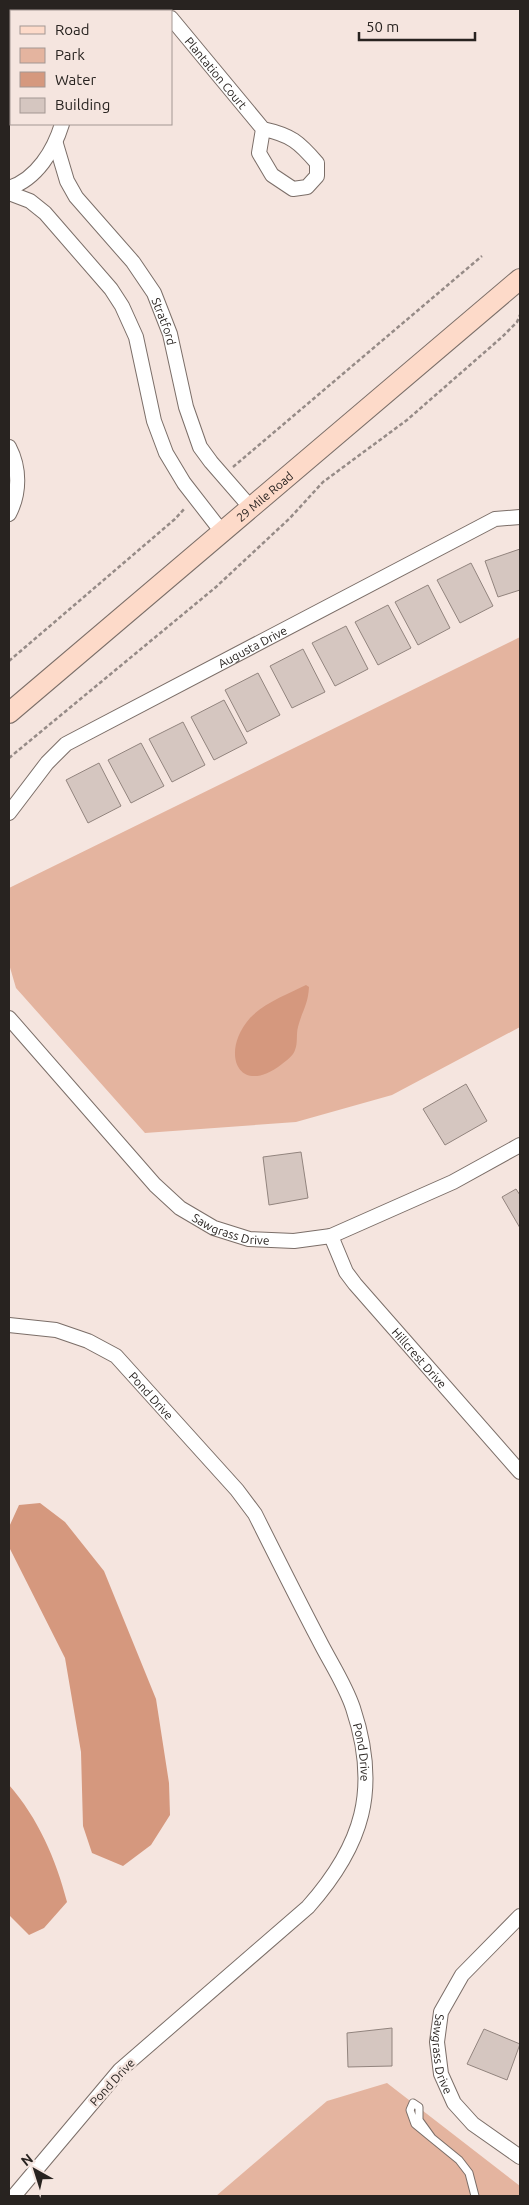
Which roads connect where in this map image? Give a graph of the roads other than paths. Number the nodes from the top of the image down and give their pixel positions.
1 (172, 19) edge
2 (62, 125) edge
3 (263, 128) junction
4 (56, 144) junction
5 (9, 188) edge
6 (9, 193) edge
7 (520, 279) edge
8 (9, 447) edge
9 (251, 508) junction
10 (9, 514) edge
11 (520, 517) edge
12 (222, 532) junction
13 (9, 713) edge
14 (9, 813) edge
15 (9, 1018) edge
16 (520, 1146) edge
17 (330, 1236) junction
18 (9, 1325) edge
19 (520, 1472) edge
20 (520, 1916) edge
21 (432, 2138) junction
22 (520, 2157) edge
23 (12, 2193) edge
24 (476, 2196) edge

1 - 3 street, Plantation Court
2 - 4 street
3 - 3 street
4 - 5 street
4 - 9 street, Stratford
6 - 12 street
7 - 9 street, 29 Mile Road
8 - 10 street
9 - 12 street, 29 Mile Road
11 - 14 street, Augusta Drive
12 - 13 street, 29 Mile Road
15 - 17 street, Sawgrass Drive
16 - 17 street, Sawgrass Drive
17 - 19 street, Hillcrest Drive
18 - 23 street, Pond Drive
20 - 22 street, Sawgrass Drive
21 - 21 lane
21 - 24 lane

